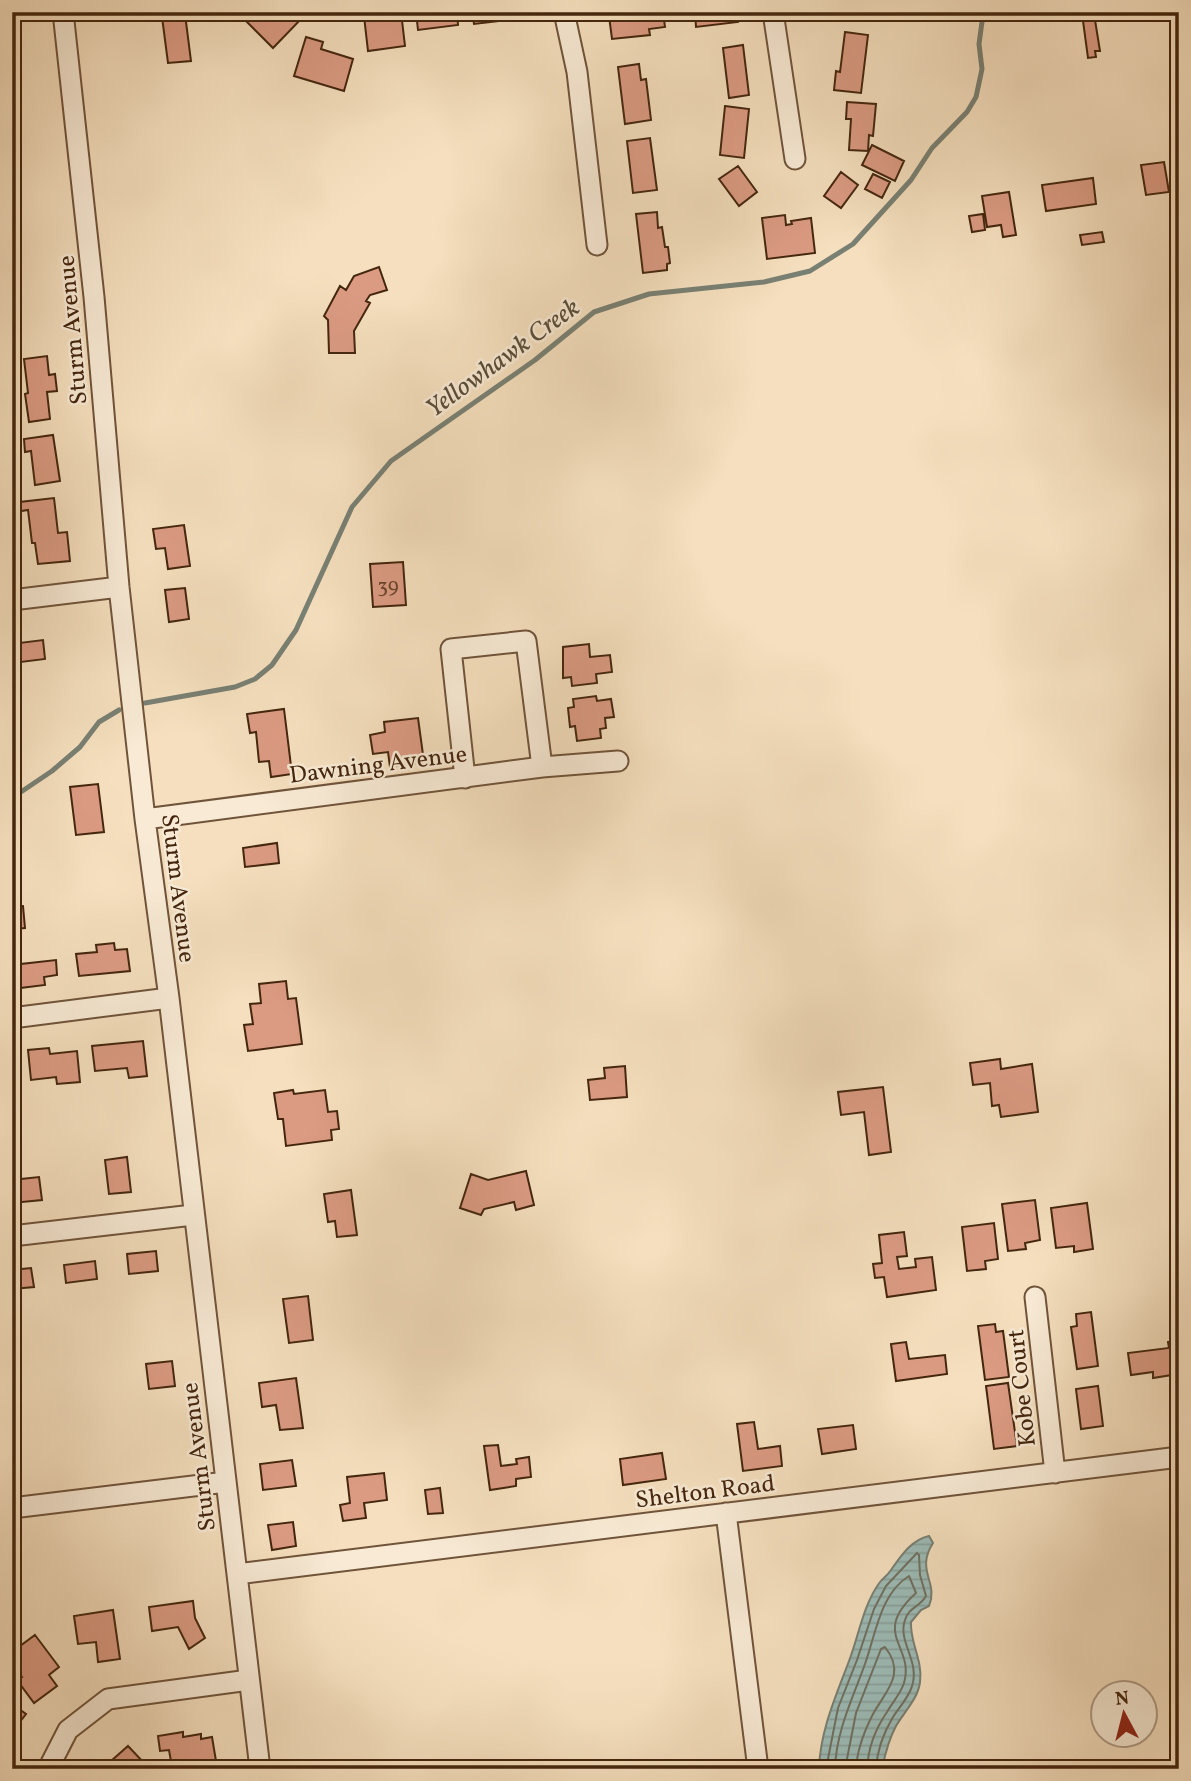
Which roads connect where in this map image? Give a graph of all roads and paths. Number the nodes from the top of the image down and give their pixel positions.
1 (63, 12) edge
2 (564, 12) edge
3 (773, 12) edge
4 (795, 159) dead end
5 (597, 245) dead end
6 (119, 587) junction
7 (12, 600) edge
8 (618, 761) dead end
9 (542, 767) junction
10 (465, 778) junction
11 (145, 819) junction
12 (169, 998) junction
13 (12, 1018) edge
14 (193, 1215) junction
15 (12, 1236) edge
16 (1035, 1297) dead end
17 (1179, 1457) edge
18 (1055, 1473) junction
19 (226, 1482) junction
20 (12, 1508) edge
21 (726, 1513) junction
22 (237, 1574) junction
23 (248, 1680) junction
24 (48, 1769) edge
25 (260, 1769) edge
26 (758, 1769) edge

1 - 6 street, Sturm Avenue
2 - 5 street
3 - 4 street
6 - 7 street
6 - 11 street, Sturm Avenue
8 - 9 street, Dawning Avenue
9 - 10 street, Dawning Avenue
9 - 10 street
10 - 11 street, Dawning Avenue
11 - 12 street, Sturm Avenue
12 - 13 street
12 - 14 street, Sturm Avenue
14 - 15 street
14 - 19 street, Sturm Avenue
16 - 18 street, Kobe Court
17 - 18 street, Shelton Road
18 - 21 street, Shelton Road
19 - 20 street
19 - 22 street, Sturm Avenue
21 - 22 street, Shelton Road
21 - 26 street
22 - 23 street, Sturm Avenue
23 - 24 street
23 - 25 street, Sturm Avenue

